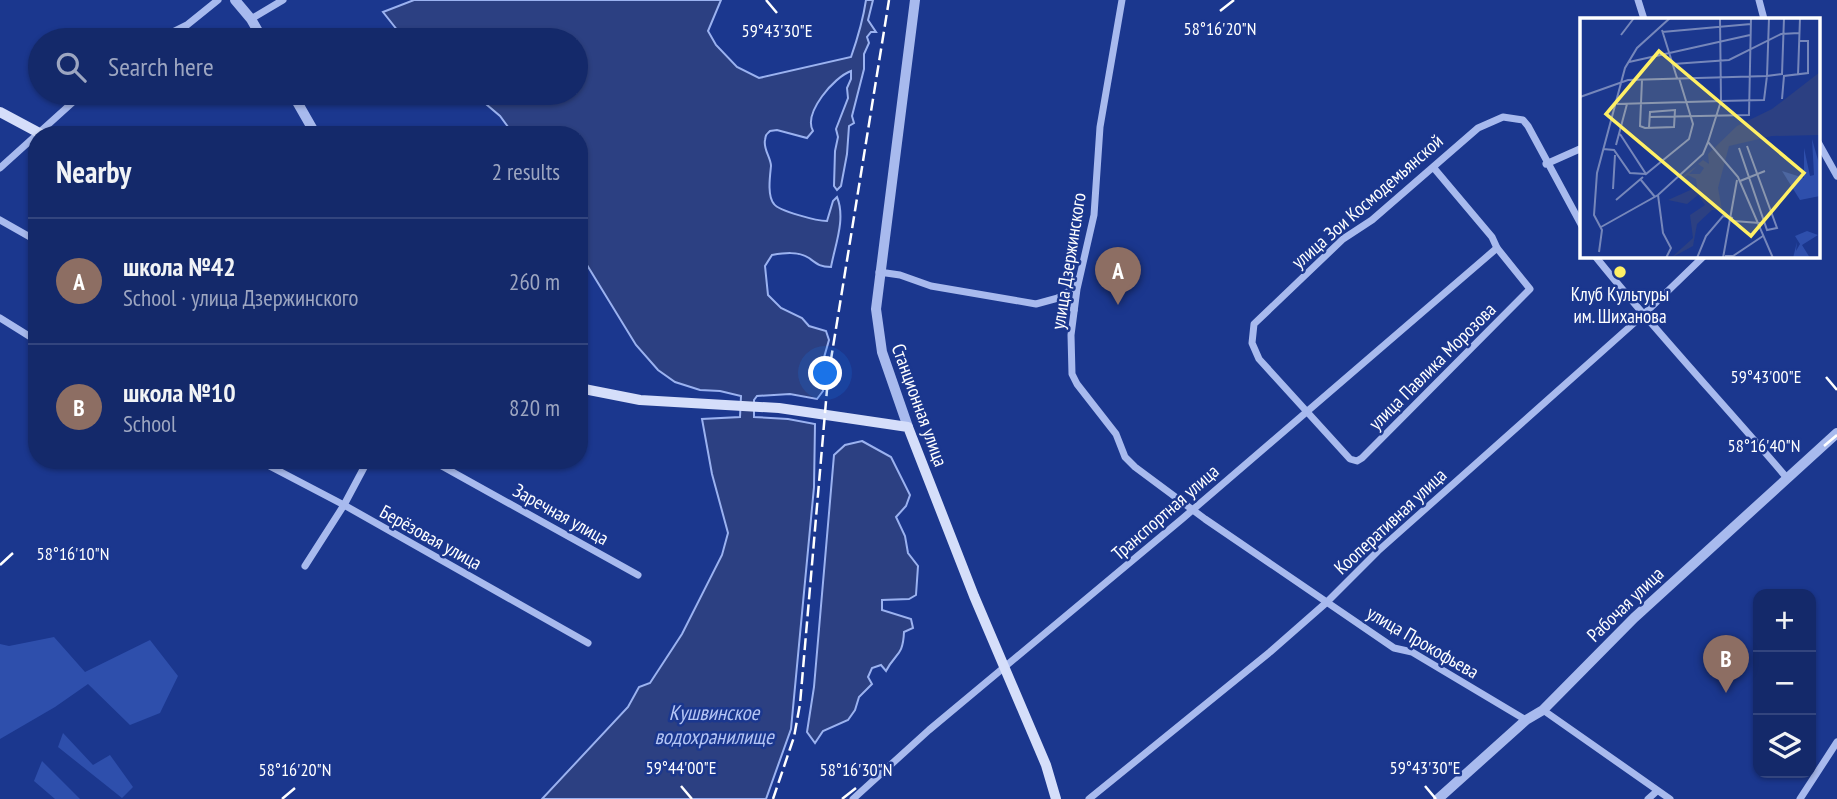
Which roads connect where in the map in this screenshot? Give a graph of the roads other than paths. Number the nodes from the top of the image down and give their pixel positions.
1 (218, 0) edge
2 (235, 0) edge
3 (283, 0) edge
4 (915, 0) edge
5 (1122, 0) edge
6 (1638, 0) edge
7 (1759, 0) edge
8 (1644, 18) edge
9 (1764, 18) edge
10 (251, 19) junction
11 (181, 28) edge
12 (256, 28) edge
13 (71, 105) edge
14 (299, 105) edge
15 (0, 112) edge
16 (49, 126) edge
17 (311, 126) edge
18 (28, 127) edge
19 (28, 145) edge
20 (1820, 146) edge
21 (1580, 148) edge
22 (1546, 163) junction
23 (1433, 167) junction
24 (0, 168) edge
25 (1837, 176) edge
26 (0, 220) edge
27 (1580, 224) edge
28 (28, 236) edge
29 (1497, 248) junction
30 (1596, 257) edge
31 (1703, 257) edge
32 (879, 272) junction
33 (1079, 278) junction
34 (1058, 298) junction
35 (1074, 310) junction
36 (1643, 315) junction
37 (0, 318) edge
38 (28, 335) edge
39 (588, 390) edge
40 (1307, 412) junction
41 (908, 427) junction
42 (1837, 433) edge
43 (1135, 467) joint
44 (275, 469) edge
45 (363, 469) edge
46 (448, 469) edge
47 (1787, 478) junction
48 (344, 505) junction
49 (1193, 510) junction
50 (305, 566) dead end
51 (638, 575) dead end
52 (1327, 602) junction
53 (588, 643) dead end
54 (1006, 667) junction
55 (1543, 710) junction
56 (1526, 720) junction
57 (1837, 742) edge
58 (1657, 791) junction
59 (853, 799) edge
60 (1056, 799) edge
61 (1089, 799) edge
62 (1438, 799) edge
63 (1648, 799) edge
64 (1670, 799) edge
65 (1800, 799) edge

1 - 11 street
2 - 10 street
3 - 10 street
4 - 32 street, Станционная улица
5 - 33 street, улица Дзержинского
6 - 8 street
7 - 9 street
10 - 12 street
13 - 16 street
14 - 17 street
15 - 18 main road
19 - 24 street
20 - 25 street
21 - 22 street
22 - 23 street, улица Зои Космодемьянской
22 - 27 street
23 - 29 street
23 - 40 street, улица Зои Космодемьянской
26 - 28 street
29 - 40 street, Транспортная улица
29 - 40 street, улица Павлика Морозова
30 - 36 street
31 - 36 street, Кооперативная улица
32 - 34 street
32 - 41 street, Станционная улица
33 - 34 street
33 - 35 street, улица Дзержинского
34 - 35 street
35 - 43 street, улица Дзержинского
36 - 47 street
36 - 52 street, Кооперативная улица
37 - 38 street
39 - 41 main road
40 - 49 street, Транспортная улица
41 - 54 main road, Станционная улица
42 - 47 street, Рабочая улица
43 - 49 street, улица Прокофьева
44 - 48 street, Берёзовая улица
45 - 48 street
46 - 51 street, Заречная улица
47 - 55 street, Рабочая улица
48 - 50 street
48 - 53 street, Берёзовая улица
49 - 52 street, улица Прокофьева
49 - 54 street, Транспортная улица
52 - 56 street, улица Прокофьева
52 - 61 street, Кооперативная улица
54 - 59 street, Транспортная улица
54 - 60 main road, Станционная улица
55 - 56 street, Рабочая улица
55 - 58 street
56 - 62 street, Рабочая улица
57 - 65 street
58 - 63 street
58 - 64 street

